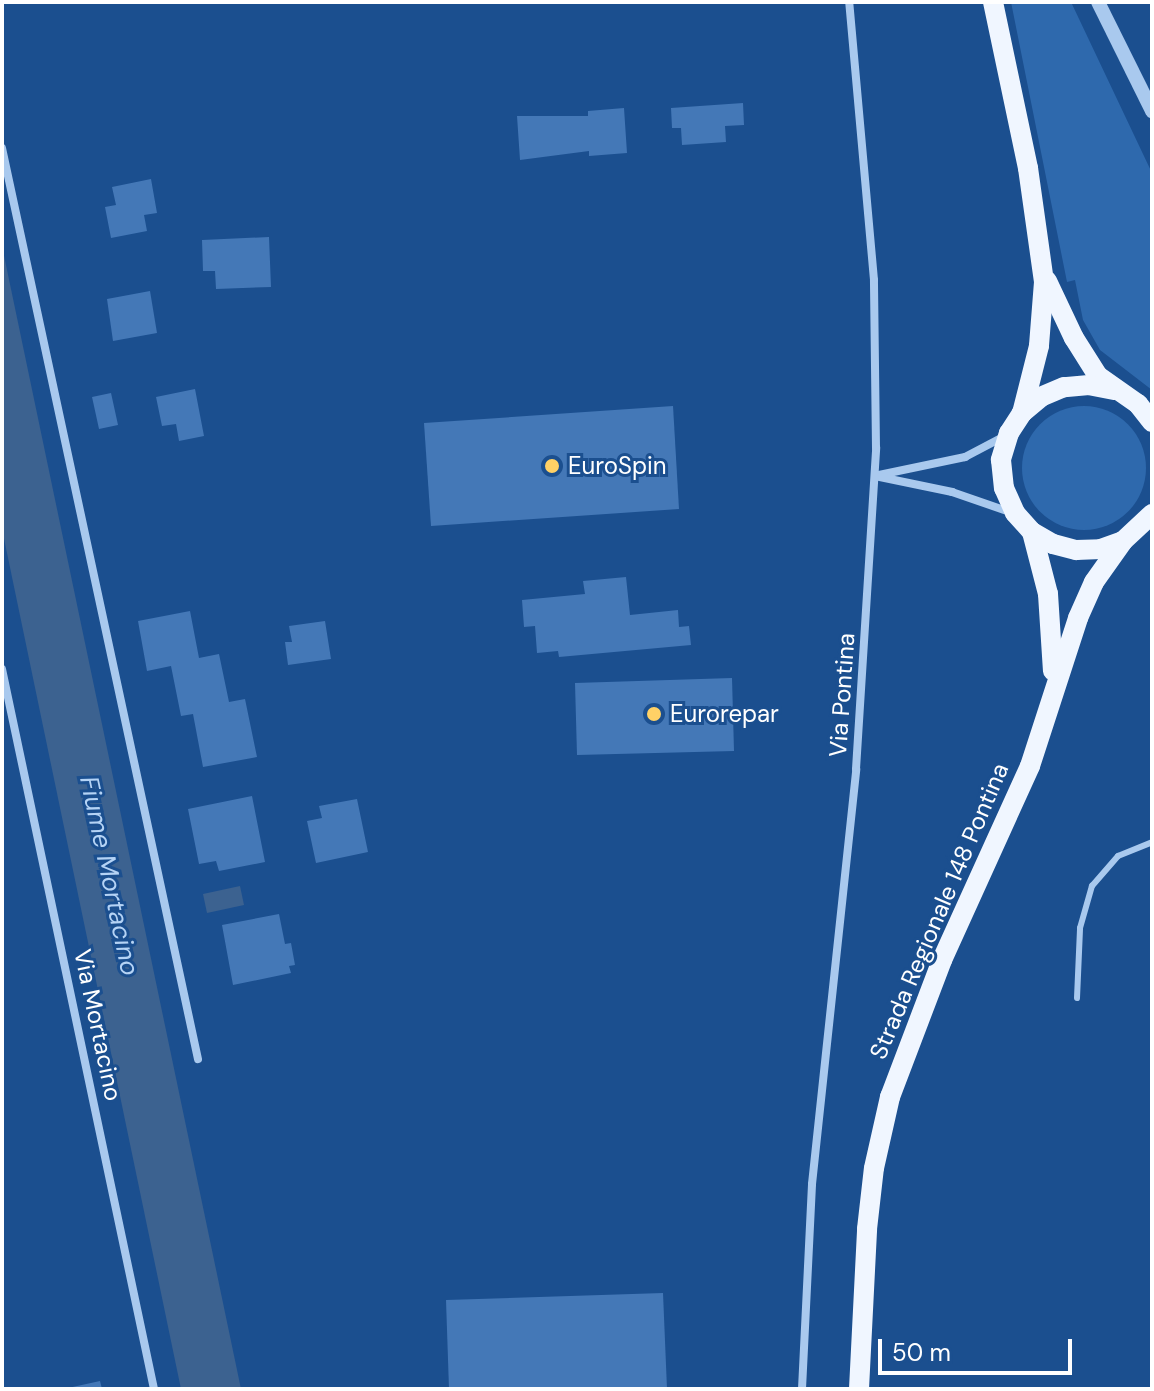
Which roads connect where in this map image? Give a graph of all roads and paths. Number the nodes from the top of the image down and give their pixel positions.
1 (849, 2) edge
2 (993, 2) edge
3 (1098, 2) edge
4 (1152, 111) edge
5 (2, 148) edge
6 (1042, 271) junction
7 (1114, 390) junction
8 (1022, 413) junction
9 (1152, 422) edge
10 (1009, 433) junction
11 (875, 476) junction
12 (1015, 513) junction
13 (1152, 514) edge
14 (1032, 532) junction
15 (1123, 541) junction
16 (2, 669) edge
17 (1053, 695) junction
18 (1152, 842) edge
19 (1077, 998) dead end
20 (198, 1059) dead end
21 (154, 1389) edge
22 (802, 1389) edge
23 (859, 1389) edge

1 - 11 street, Via Pontina
2 - 6 main road, Strada Regionale 148 Pontina
3 - 4 street
5 - 20 street
6 - 7 main road, Strada Regionale 148 Pontina
6 - 8 main road, Strada Regionale 148 Pontina
7 - 8 main road, Strada Regionale 148 Pontina
7 - 9 main road, Strada Regionale 148 Pontina
8 - 10 main road, Strada Regionale 148 Pontina
10 - 11 street
10 - 12 main road, Strada Regionale 148 Pontina
11 - 12 street
11 - 22 street, Via Pontina
12 - 14 main road, Strada Regionale 148 Pontina
13 - 15 main road, Strada Regionale 148 Pontina
14 - 15 main road, Strada Regionale 148 Pontina
14 - 17 main road, Strada Regionale 148 Pontina
15 - 17 main road, Strada Regionale 148 Pontina
16 - 21 street, Via Mortacino
17 - 23 main road, Strada Regionale 148 Pontina
18 - 19 lane

